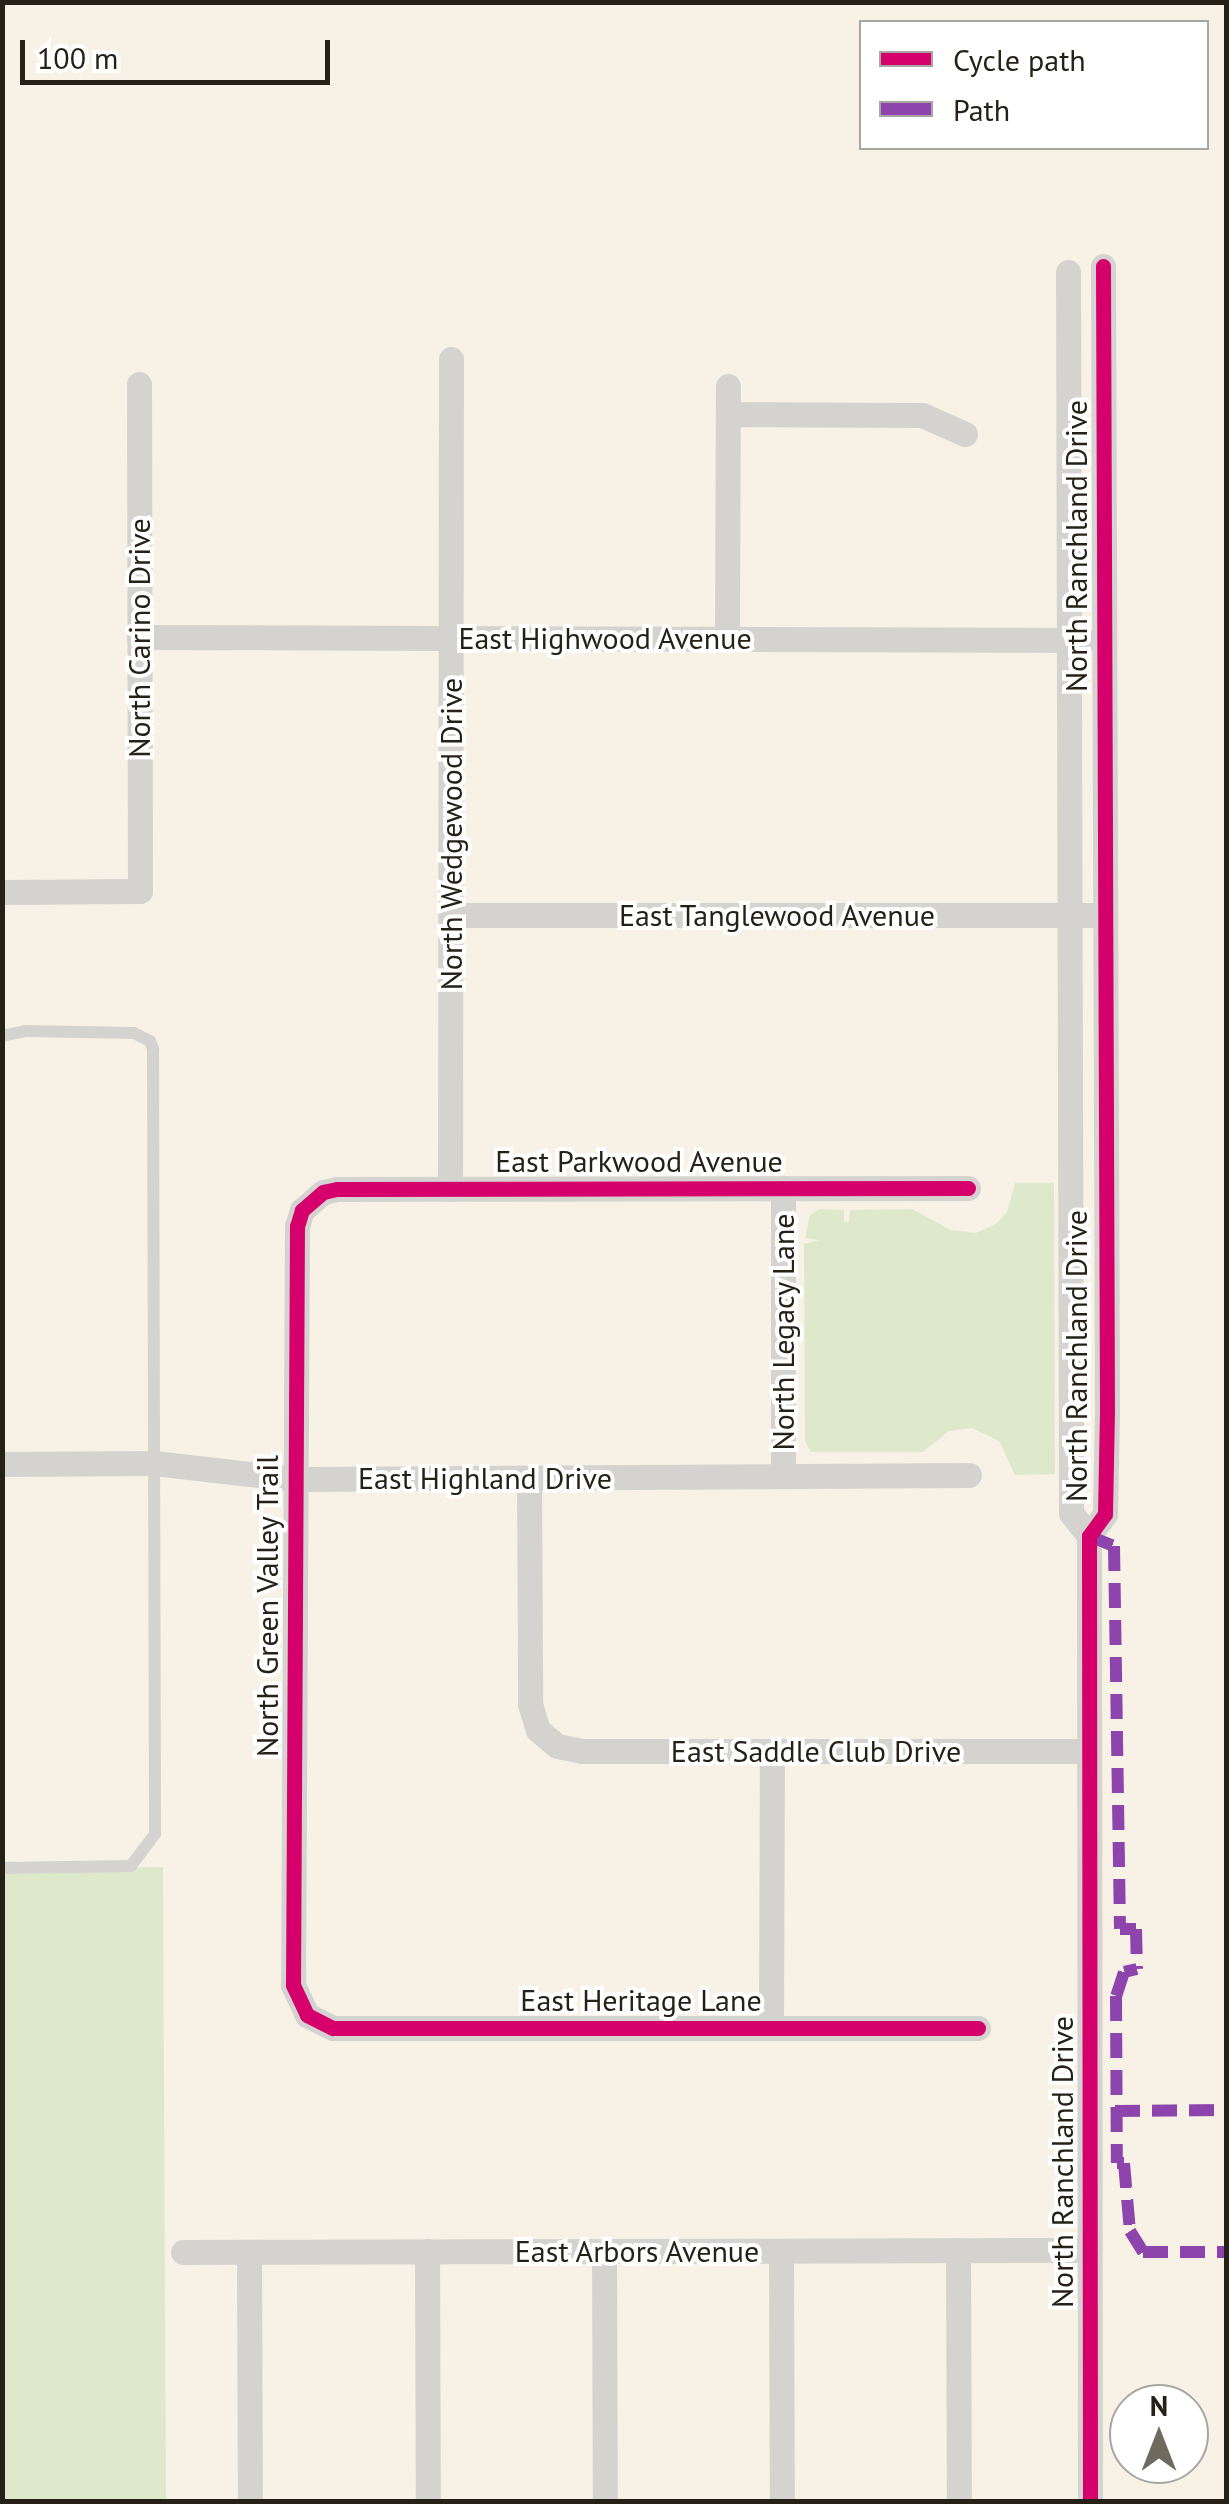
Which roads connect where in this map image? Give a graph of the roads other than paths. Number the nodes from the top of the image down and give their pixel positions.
1 (1103, 266) dead end
2 (1068, 272) dead end
3 (451, 359) dead end
4 (139, 384) dead end
5 (728, 386) dead end
6 (728, 414) junction
7 (965, 434) dead end
8 (139, 637) junction
9 (727, 637) junction
10 (451, 638) junction
11 (1070, 640) junction
12 (1104, 640) junction
13 (2, 892) edge
14 (1104, 914) junction
15 (450, 915) junction
16 (1068, 915) junction
17 (2, 1036) edge
18 (783, 1188) junction
19 (968, 1188) dead end
20 (450, 1189) junction
21 (312, 1199) joint
22 (154, 1463) junction
23 (2, 1464) edge
24 (968, 1475) dead end
25 (783, 1476) junction
26 (528, 1478) junction
27 (295, 1479) junction
28 (1090, 1536) junction
29 (772, 1750) junction
30 (1088, 1750) junction
31 (2, 1868) edge
32 (307, 2014) joint
33 (771, 2027) junction
34 (978, 2028) dead end
35 (780, 2250) junction
36 (958, 2250) junction
37 (1090, 2250) junction
38 (427, 2251) junction
39 (604, 2251) junction
40 (183, 2252) dead end
41 (249, 2252) junction
42 (250, 2502) edge
43 (428, 2502) edge
44 (605, 2502) edge
45 (782, 2502) edge
46 (959, 2502) edge
47 (1090, 2502) edge

1 - 12 street, North Ranchland Drive
2 - 11 street, North Ranchland Drive
3 - 10 street, North Wedgewood Drive
4 - 8 street, North Carino Drive
5 - 6 street
6 - 7 street
6 - 9 street
8 - 10 street, East Highwood Avenue
8 - 13 street, North Carino Drive
9 - 10 street, East Highwood Avenue
9 - 11 street, East Highwood Avenue
10 - 15 street, North Wedgewood Drive
11 - 12 street, East Highwood Avenue
11 - 16 street, North Ranchland Drive
12 - 14 street, North Ranchland Drive
14 - 16 street, East Tanglewood Avenue
14 - 28 street, North Ranchland Drive
15 - 16 street, East Tanglewood Avenue
15 - 20 street, North Wedgewood Drive
16 - 28 street, North Ranchland Drive
17 - 22 lane
18 - 19 street, East Parkwood Avenue
18 - 20 street, East Parkwood Avenue
18 - 25 street, North Legacy Lane
20 - 21 street, East Parkwood Avenue
21 - 27 street, North Green Valley Trail
22 - 23 street, East Highland Drive
22 - 27 street, East Highland Drive
22 - 31 lane
24 - 25 street, East Highland Drive
25 - 26 street, East Highland Drive
26 - 27 street, East Highland Drive
26 - 29 street, East Saddle Club Drive
27 - 32 street, North Green Valley Trail
28 - 30 street, North Ranchland Drive
29 - 30 street, East Saddle Club Drive
29 - 33 street
30 - 37 street, North Ranchland Drive
32 - 33 street, East Heritage Lane
33 - 34 street, East Heritage Lane
35 - 36 street, East Arbors Avenue
35 - 39 street, East Arbors Avenue
35 - 45 street
36 - 37 street, East Arbors Avenue
36 - 46 street
37 - 47 street, North Ranchland Drive
38 - 39 street, East Arbors Avenue
38 - 41 street, East Arbors Avenue
38 - 43 street
39 - 44 street
40 - 41 street, East Arbors Avenue
41 - 42 street

